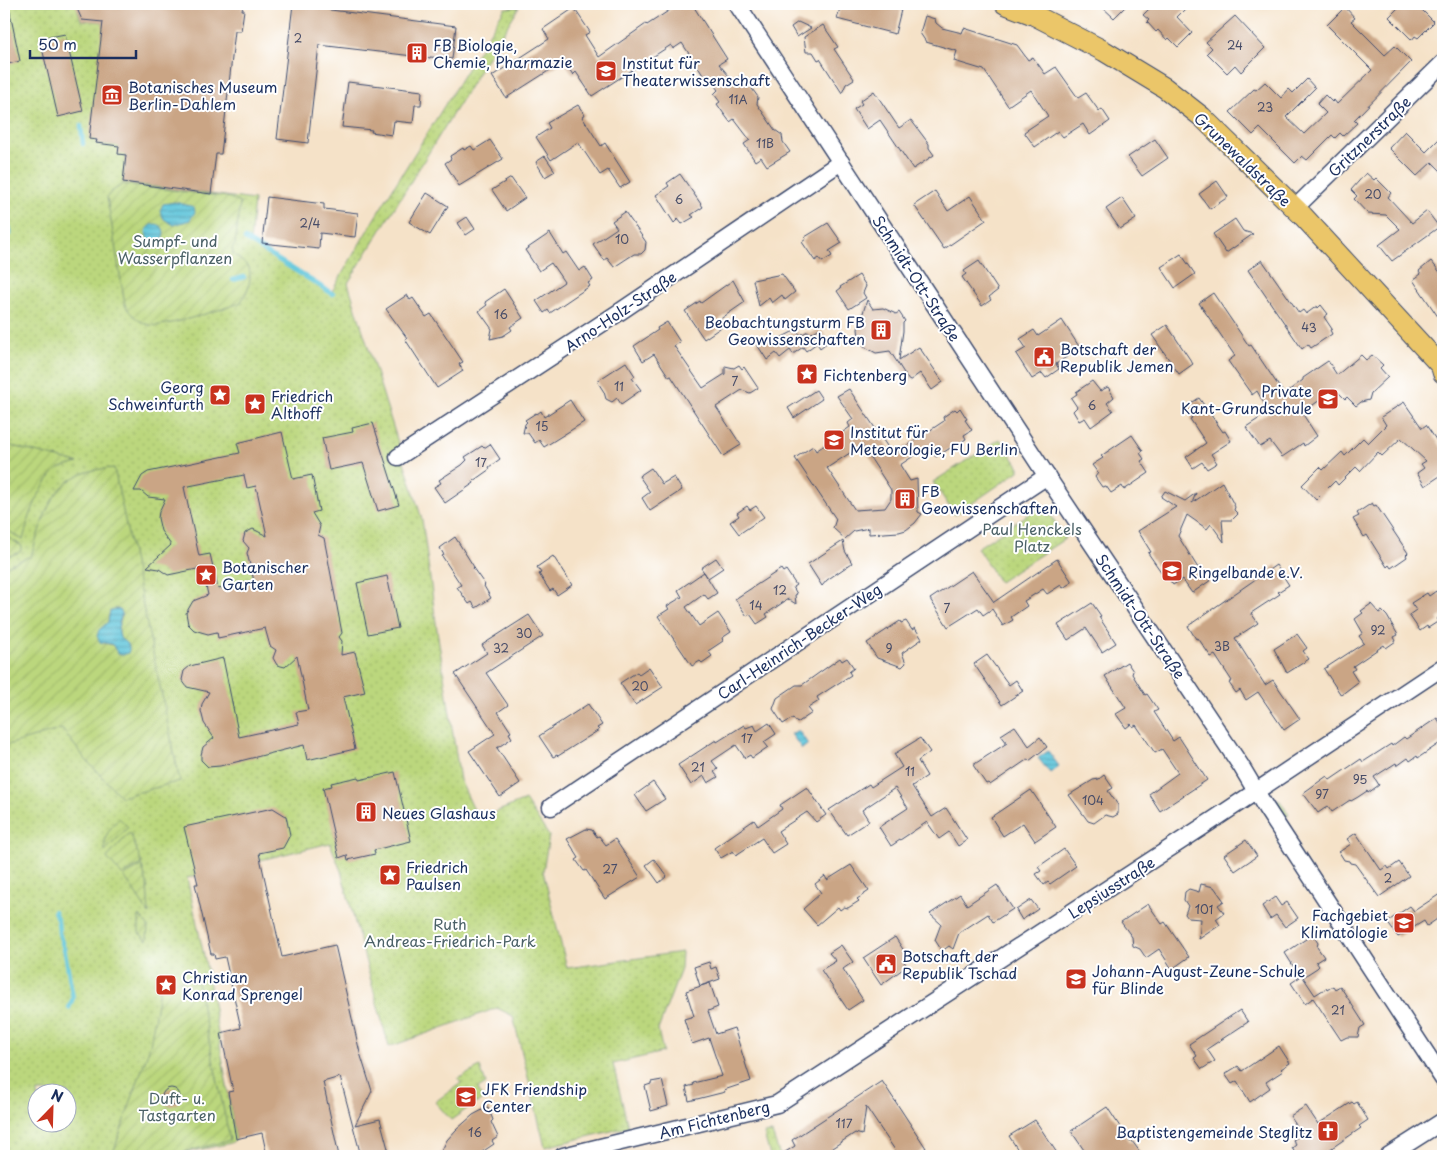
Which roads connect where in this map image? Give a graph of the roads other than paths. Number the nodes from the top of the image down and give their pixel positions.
1 (737, 4) edge
2 (1006, 4) edge
3 (1038, 9) edge
4 (1443, 63) edge
5 (840, 162) junction
6 (1295, 208) junction
7 (1443, 367) edge
8 (398, 457) dead end
9 (1047, 476) junction
10 (1443, 667) edge
11 (1256, 792) junction
12 (551, 807) dead end
13 (1443, 1079) edge
14 (777, 1104) joint
15 (1443, 1121) edge
16 (563, 1156) edge
17 (1388, 1156) edge

1 - 5 street, Schmidt-Ott-Straße
2 - 3 main road, Grunewaldstraße
3 - 6 main road, Grunewaldstraße
4 - 6 street, Gritznerstraße
5 - 8 street, Arno-Holz-Straße
5 - 9 street, Schmidt-Ott-Straße
6 - 7 main road, Grunewaldstraße
9 - 11 street, Schmidt-Ott-Straße
9 - 12 street, Carl-Heinrich-Becker-Weg
10 - 11 street, Lepsiusstraße
11 - 13 street, Schmidt-Ott-Straße
11 - 14 street, Lepsiusstraße
14 - 16 street, Am Fichtenberg
15 - 17 street

